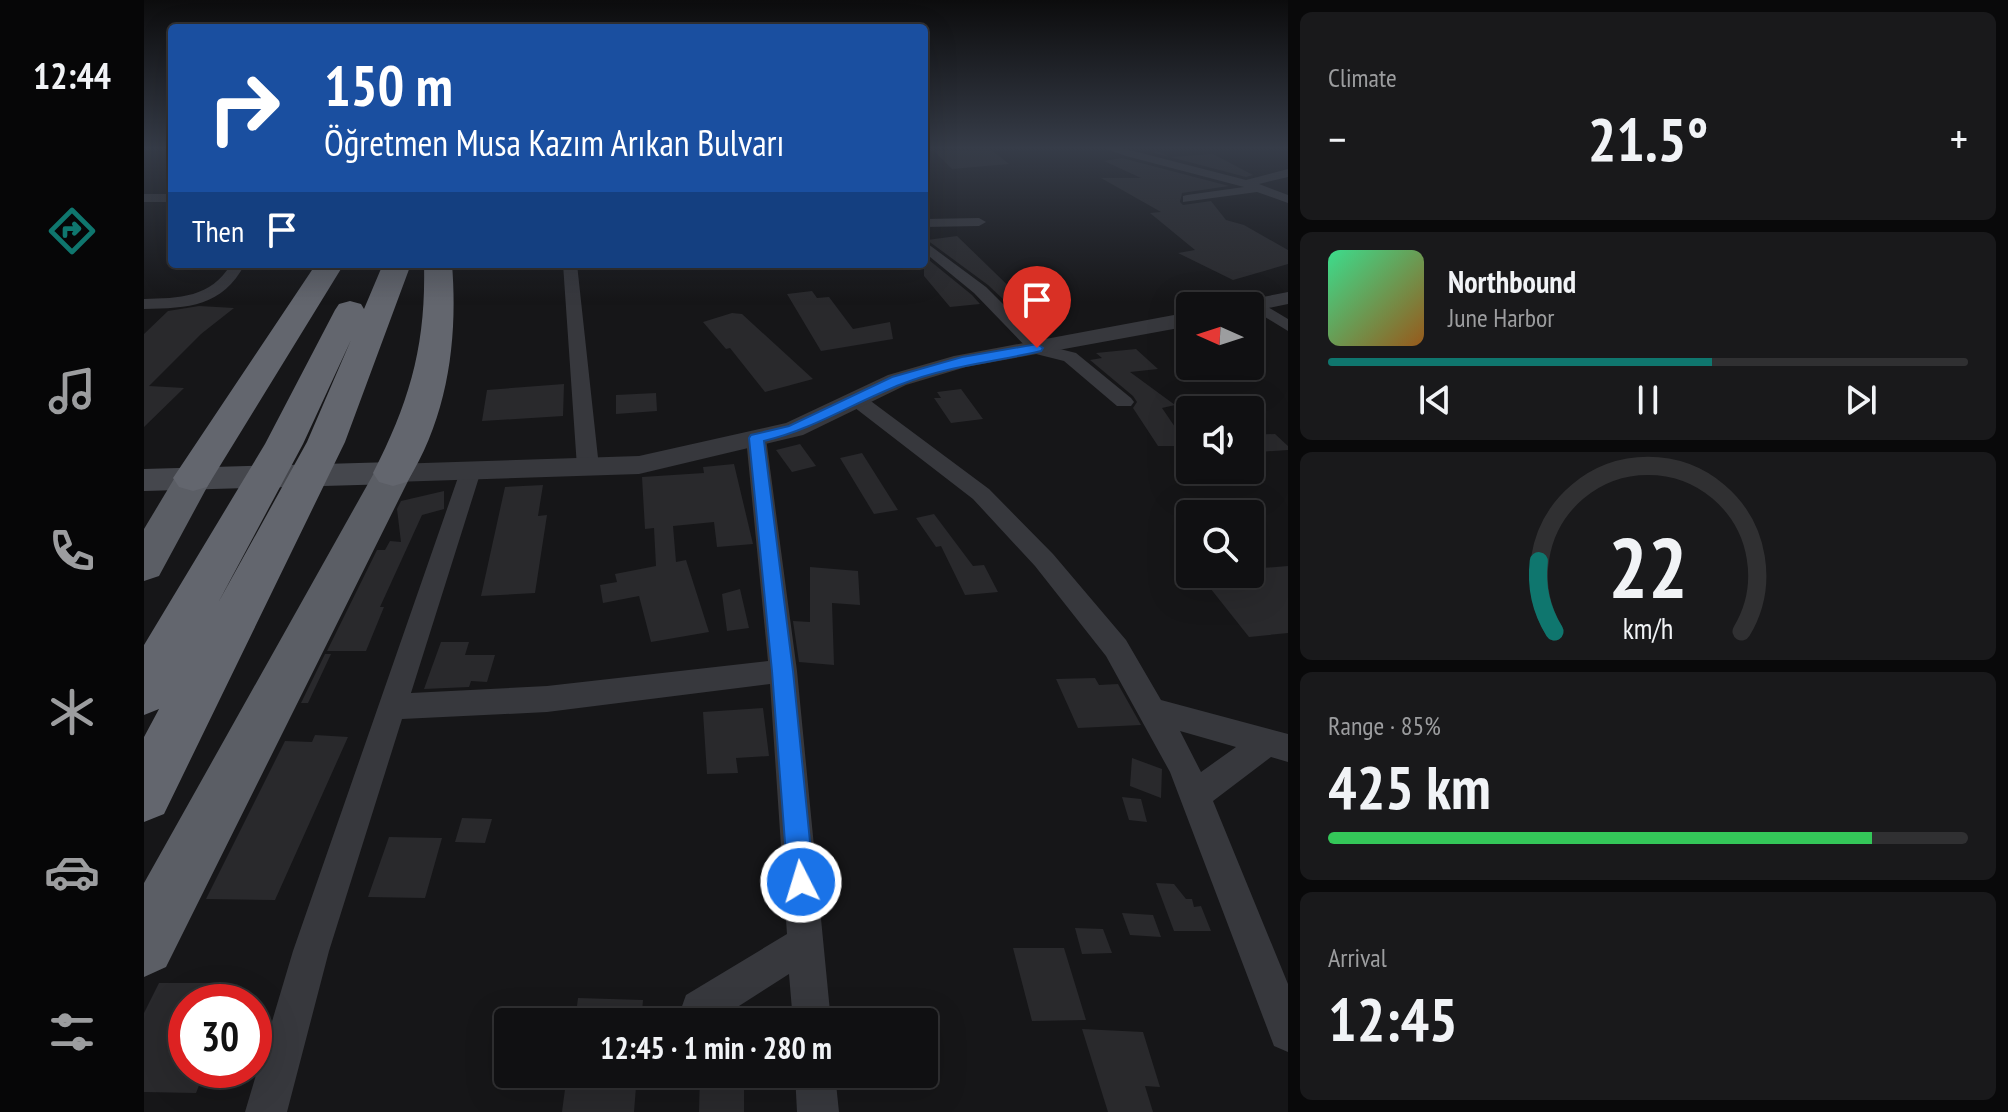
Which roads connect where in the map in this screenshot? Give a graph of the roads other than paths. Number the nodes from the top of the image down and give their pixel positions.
1 (979, 222) dead end
2 (928, 223) edge
3 (928, 248) edge
4 (236, 268) edge
5 (327, 268) edge
6 (369, 268) edge
7 (395, 268) edge
8 (438, 268) edge
9 (570, 268) edge
10 (1288, 298) edge
11 (1264, 303) edge
12 (151, 304) edge
13 (1264, 312) edge
14 (144, 317) edge
15 (1176, 322) edge
16 (1288, 326) edge
17 (1037, 348) junction
18 (857, 400) junction
19 (1124, 402) dead end
20 (756, 438) junction
21 (588, 467) junction
22 (470, 471) junction
23 (393, 473) junction
24 (193, 478) junction
25 (146, 482) edge
26 (266, 515) junction
27 (144, 565) edge
28 (783, 671) junction
29 (144, 692) edge
30 (392, 707) junction
31 (1152, 710) junction
32 (1276, 746) edge
33 (144, 794) edge
34 (1195, 795) junction
35 (806, 943) junction
36 (144, 945) edge
37 (702, 1008) edge
38 (811, 1008) edge
39 (1288, 1032) edge
40 (816, 1088) edge
41 (266, 1112) edge
42 (818, 1112) edge

1 - 2 street
3 - 17 street
4 - 12 street
5 - 24 highway
6 - 26 highway
7 - 26 highway
8 - 23 highway
9 - 21 street
10 - 11 street
12 - 14 street
13 - 16 street
15 - 17 street
17 - 18 street
17 - 19 street
18 - 20 street
18 - 31 street
20 - 21 street
20 - 28 street
21 - 22 street
22 - 23 street
22 - 30 street
23 - 24 main road
23 - 36 highway
24 - 25 main road
24 - 27 highway
26 - 29 highway
26 - 33 highway
28 - 30 street
28 - 35 street
30 - 41 street
31 - 32 street
31 - 34 street
32 - 34 street
34 - 39 street
35 - 37 street
35 - 38 street
40 - 42 street

